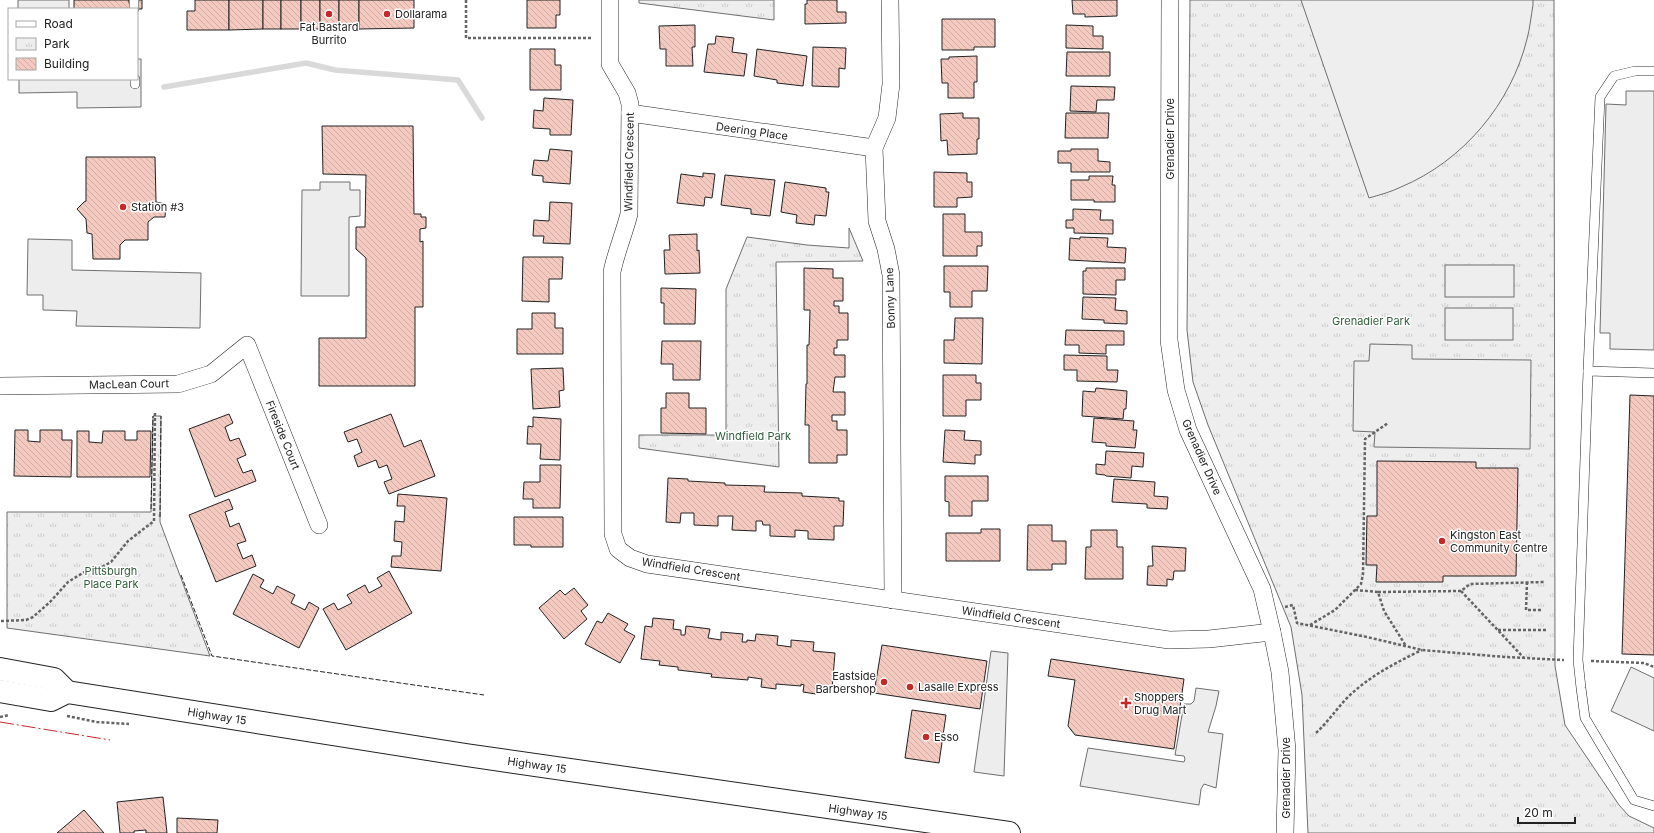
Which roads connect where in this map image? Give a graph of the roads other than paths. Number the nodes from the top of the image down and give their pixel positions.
1 (610, 0) edge
2 (890, 0) edge
3 (1170, 0) edge
4 (1654, 71) edge
5 (630, 114) junction
6 (874, 148) junction
7 (247, 345) joint
8 (1588, 371) junction
9 (1654, 373) edge
10 (0, 386) edge
11 (319, 525) dead end
12 (893, 600) junction
13 (1272, 632) junction
14 (0, 669) edge
15 (0, 691) edge
16 (67, 692) junction
17 (1654, 806) edge
18 (1009, 833) edge
19 (1285, 833) edge

1 - 5 street, Windfield Crescent
2 - 6 street, Bonny Lane
3 - 13 street, Grenadier Drive
4 - 8 lane
5 - 6 street, Deering Place
5 - 12 street, Windfield Crescent
6 - 12 street, Bonny Lane
7 - 10 street, MacLean Court
7 - 11 street, Fireside Court
8 - 9 lane
8 - 17 lane
12 - 13 street, Windfield Crescent
13 - 19 street, Grenadier Drive
14 - 16 main road
15 - 16 main road
16 - 18 main road, Highway 15

